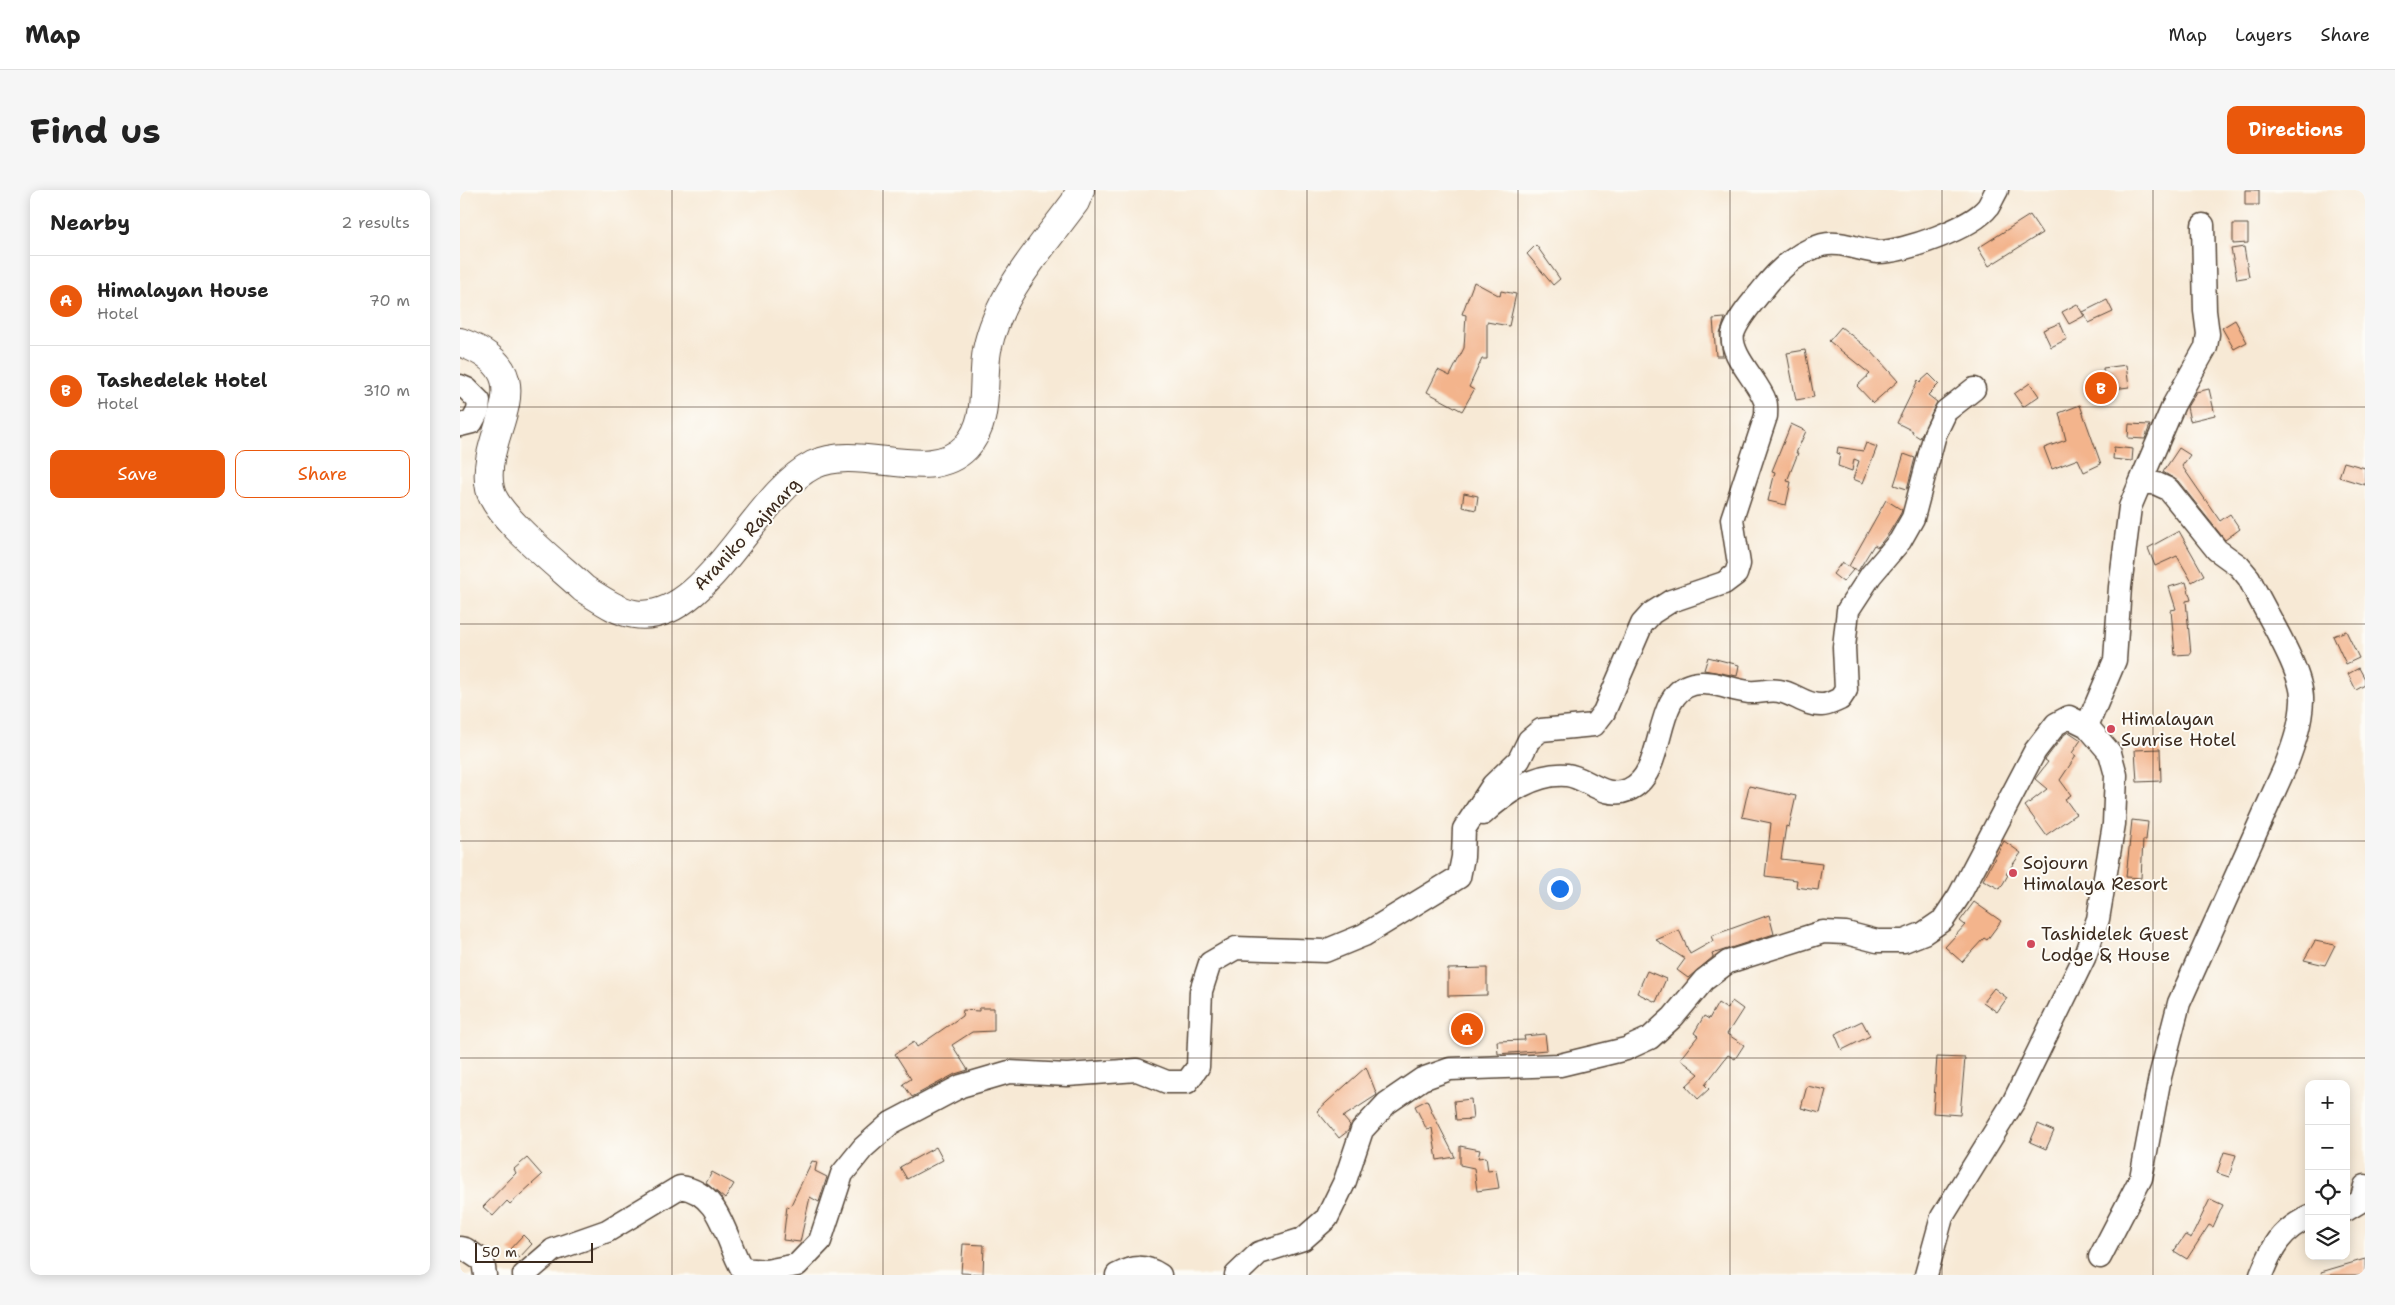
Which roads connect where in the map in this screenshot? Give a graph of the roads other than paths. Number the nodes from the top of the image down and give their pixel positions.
1 (1080, 190) edge
2 (1997, 190) edge
3 (2203, 225) dead end
4 (460, 342) edge
5 (460, 386) edge
6 (1974, 389) dead end
7 (460, 425) edge
8 (2141, 481) junction
9 (2087, 726) junction
10 (1463, 857) junction
11 (2365, 1186) edge
12 (2350, 1208) edge
13 (2305, 1219) edge
14 (460, 1248) edge
15 (2100, 1257) dead end
16 (485, 1275) edge
17 (524, 1275) edge
18 (1117, 1275) edge
19 (1160, 1275) edge
20 (1236, 1275) edge
21 (1926, 1275) edge
22 (2261, 1275) edge

1 - 4 highway, Araniko Rajmarg
2 - 10 street
3 - 8 street
5 - 7 street
6 - 10 street
8 - 9 street
8 - 15 street
9 - 20 street
9 - 21 street
10 - 17 street
11 - 12 street
13 - 22 street
14 - 16 street
18 - 19 street

